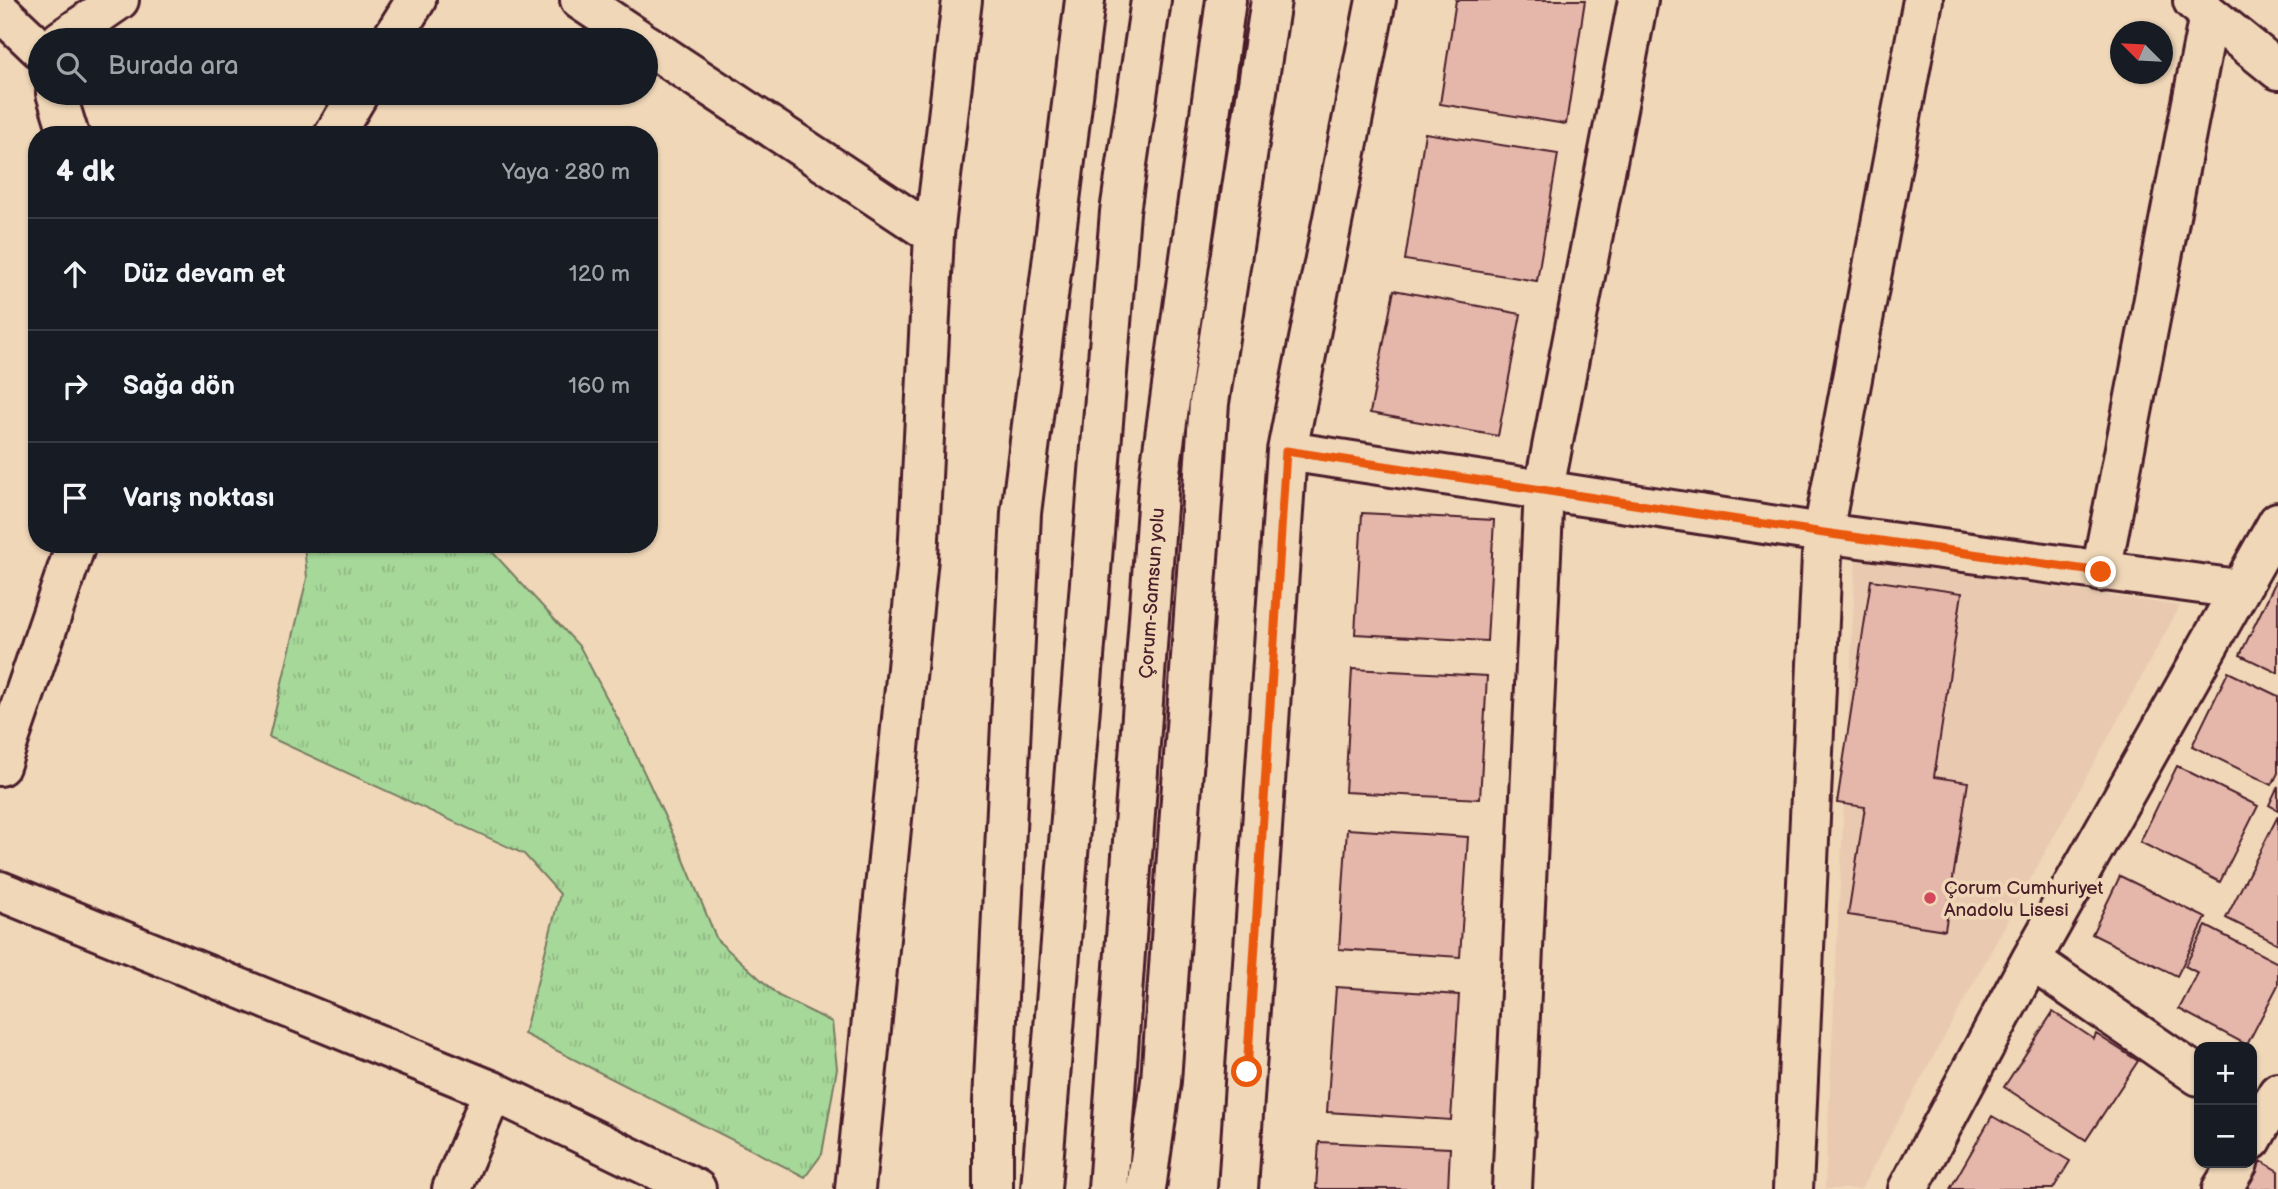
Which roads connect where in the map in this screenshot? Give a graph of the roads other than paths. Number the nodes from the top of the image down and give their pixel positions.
1 (119, 0) edge
2 (416, 0) edge
3 (580, 0) edge
4 (962, 0) edge
5 (1084, 0) edge
6 (1151, 0) edge
7 (1226, 0) edge
8 (1271, 0) edge
9 (1376, 0) edge
10 (1638, 0) edge
11 (1923, 0) edge
12 (2200, 7) edge
13 (0, 11) edge
14 (78, 28) edge
15 (398, 28) edge
16 (622, 28) edge
17 (28, 38) edge
18 (658, 52) edge
19 (2278, 70) edge
20 (60, 105) edge
21 (352, 105) edge
22 (66, 126) edge
23 (339, 126) edge
24 (934, 235) junction
25 (1286, 451) junction
26 (1544, 489) junction
27 (2278, 522) edge
28 (1824, 533) junction
29 (73, 553) edge
30 (2101, 572) junction
31 (2238, 589) junction
32 (0, 766) edge
33 (0, 891) edge
34 (2031, 960) junction
35 (2194, 1073) edge
36 (493, 1091) junction
37 (2235, 1168) edge
38 (452, 1189) edge
39 (696, 1189) edge
40 (855, 1189) edge
41 (993, 1189) edge
42 (1041, 1189) edge
43 (1108, 1189) edge
44 (1146, 1189) edge
45 (1238, 1189) edge
46 (1512, 1189) edge
47 (1793, 1189) edge
48 (1908, 1189) edge
49 (2222, 1189) edge

1 - 14 main road
2 - 15 main road
3 - 16 main road
4 - 24 main road
5 - 41 main road
6 - 42 main road
7 - 43 main road, Çorum-Samsun yolu
8 - 44 main road
9 - 25 main road
10 - 26 main road
11 - 28 main road
12 - 19 main road
12 - 30 main road
13 - 17 main road
18 - 24 main road
20 - 22 main road
21 - 23 main road
24 - 40 main road
25 - 26 main road
25 - 45 main road
26 - 28 main road
26 - 46 main road
27 - 31 main road
28 - 30 main road
28 - 47 main road
29 - 32 main road
30 - 31 main road
31 - 34 main road
33 - 36 main road
34 - 35 main road
34 - 48 main road
36 - 38 main road
36 - 39 main road
37 - 49 main road

